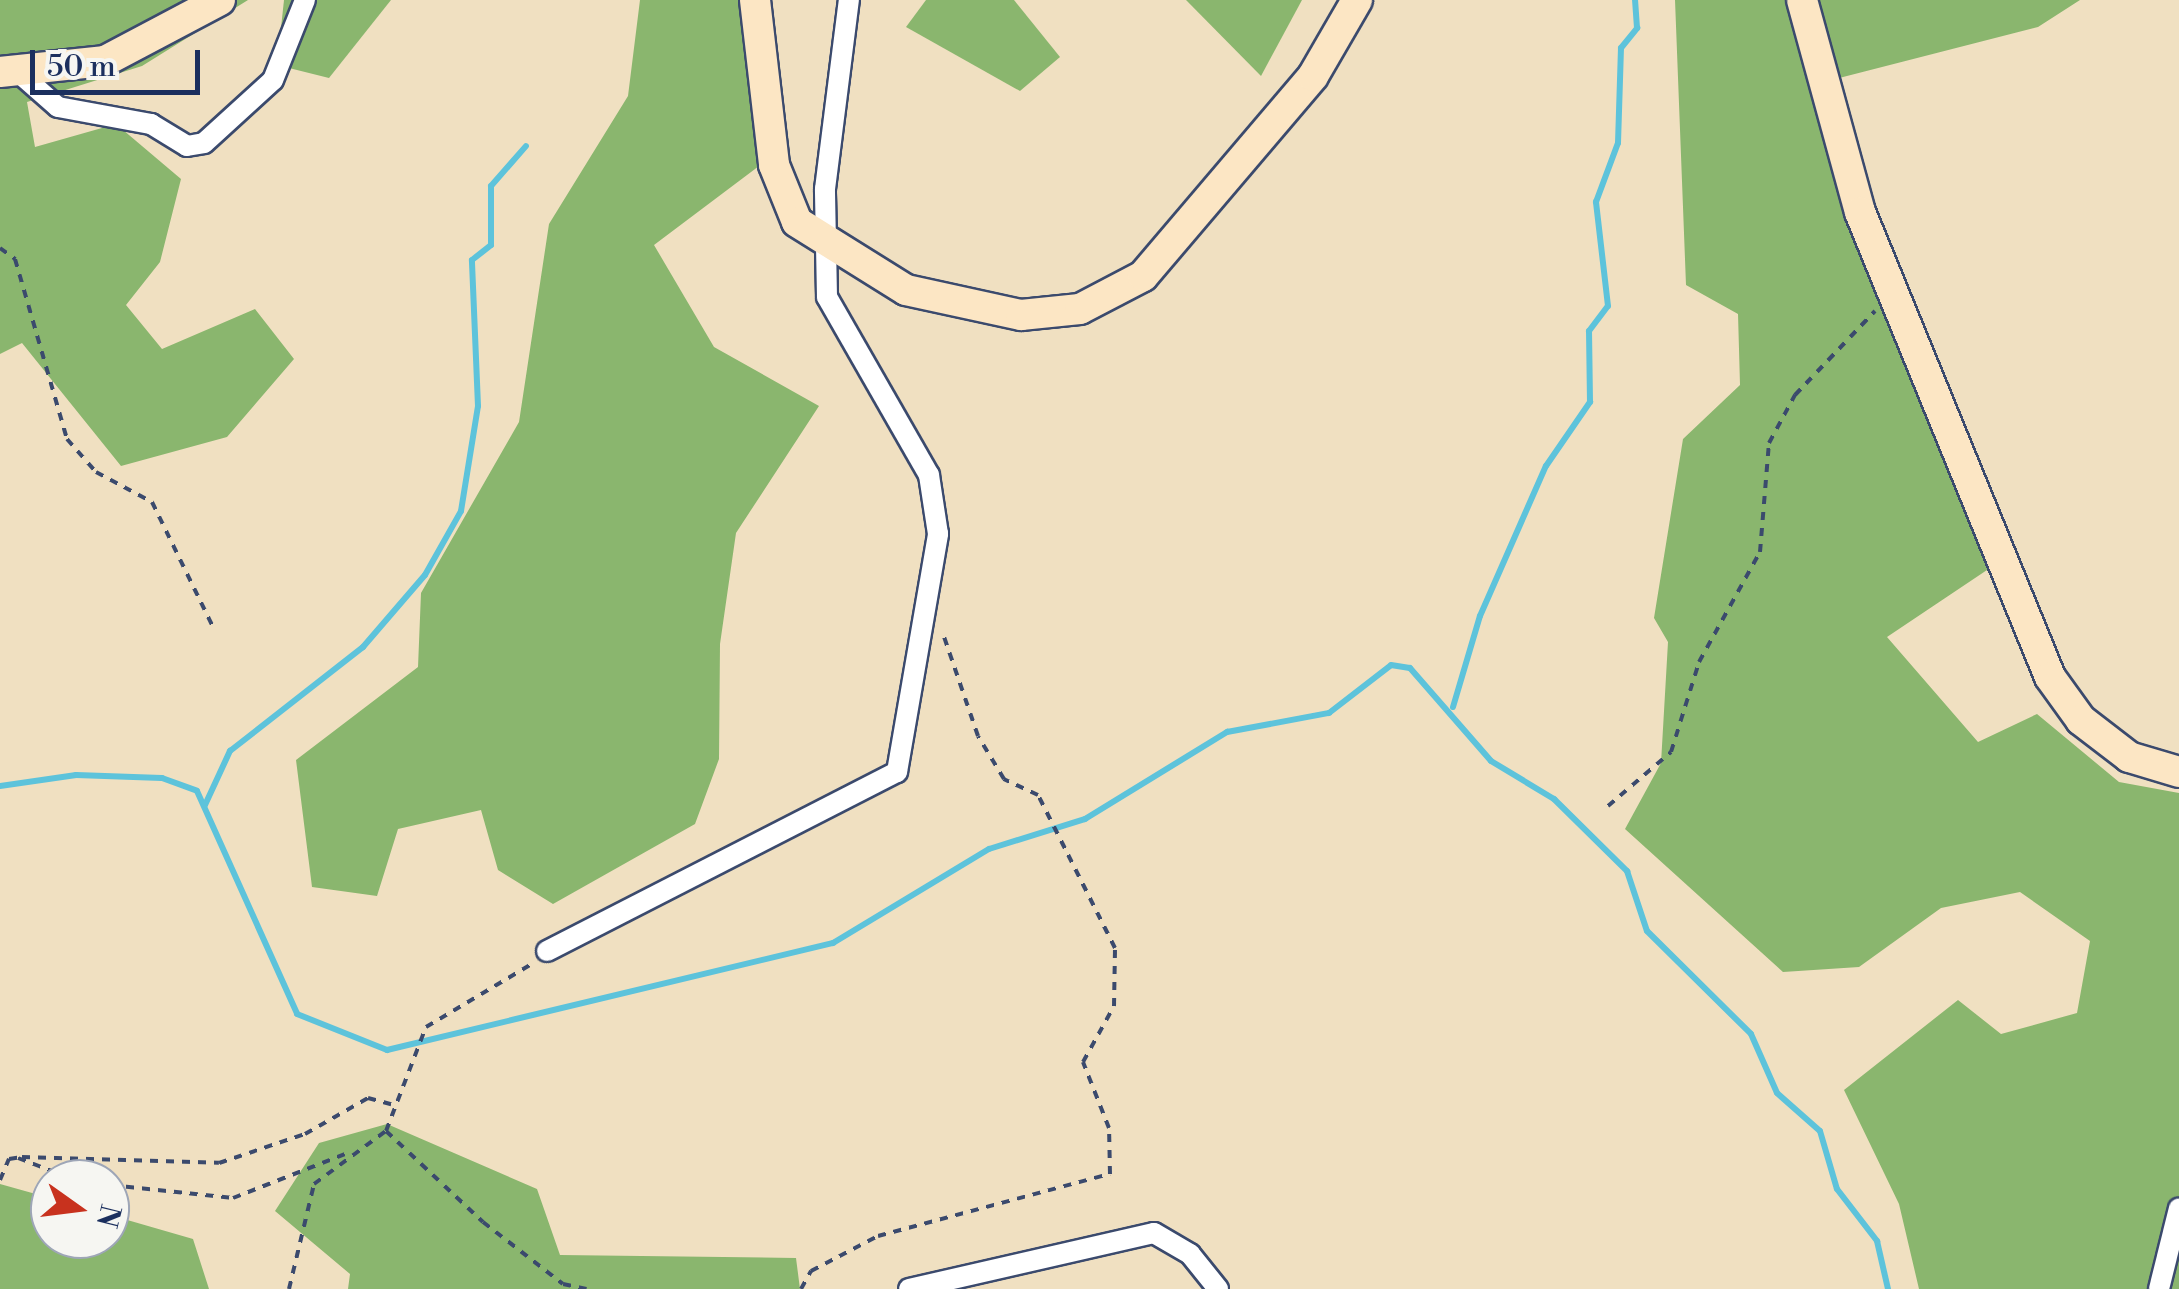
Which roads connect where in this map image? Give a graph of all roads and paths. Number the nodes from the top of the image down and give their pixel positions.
1 (220, 0) edge
2 (305, 0) edge
3 (755, 0) edge
4 (849, 0) edge
5 (1357, 0) edge
6 (1802, 0) edge
7 (9, 72) edge
8 (823, 238) junction
9 (0, 248) edge
10 (1894, 294) junction
11 (924, 612) junction
12 (214, 629) dead end
13 (2179, 772) edge
14 (1608, 806) dead end
15 (547, 951) joint
16 (391, 1104) junction
17 (386, 1130) junction
18 (350, 1152) junction
19 (18, 1158) junction
20 (30, 1163) edge
21 (0, 1180) edge
22 (130, 1187) edge
23 (2179, 1208) edge
24 (289, 1289) edge
25 (586, 1289) edge
26 (801, 1289) edge
27 (909, 1289) edge
28 (1218, 1289) edge
29 (2159, 1289) edge

1 - 7 street
2 - 7 street
3 - 8 street
4 - 8 street
5 - 8 street
6 - 10 street
8 - 11 street
9 - 12 path
10 - 13 street
10 - 14 path
11 - 15 street
11 - 26 path
15 - 16 path
16 - 17 path
16 - 19 path
17 - 18 path
17 - 25 path
18 - 22 path
18 - 24 path
19 - 20 path
19 - 21 path
23 - 29 street
27 - 28 street

